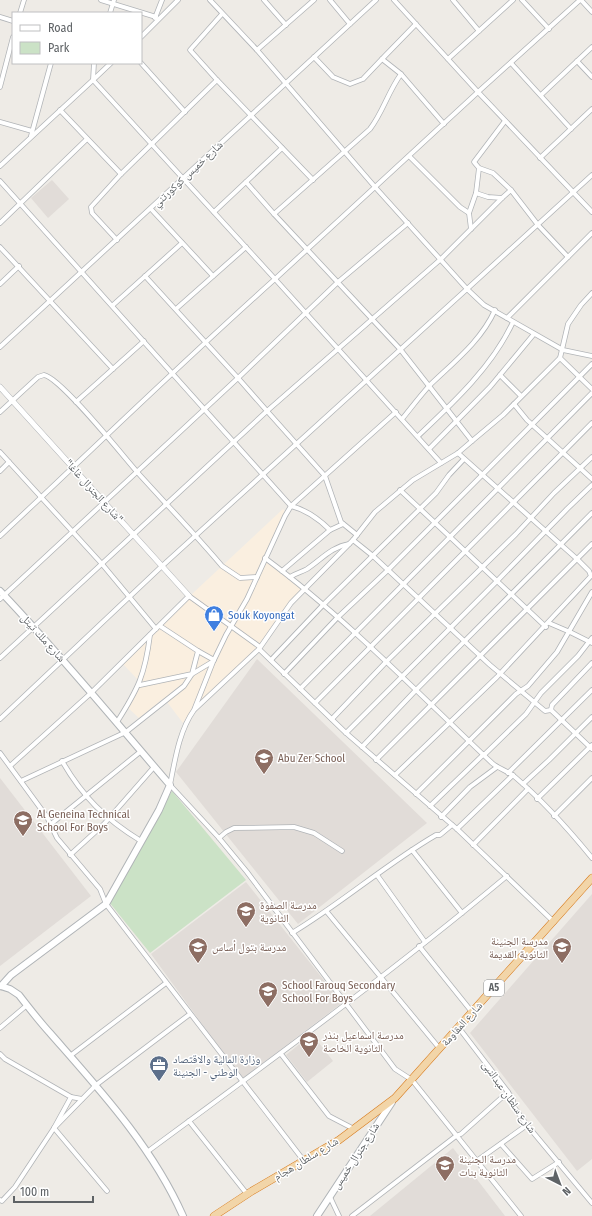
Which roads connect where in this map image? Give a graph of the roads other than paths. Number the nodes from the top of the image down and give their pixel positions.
1 (24, 0) edge
2 (101, 0) edge
3 (162, 0) edge
4 (178, 0) edge
5 (210, 0) edge
6 (264, 0) edge
7 (314, 0) edge
8 (330, 0) edge
9 (376, 0) edge
10 (394, 0) edge
11 (453, 0) edge
12 (513, 0) edge
13 (522, 0) edge
14 (580, 0) edge
15 (114, 2) edge
16 (20, 12) edge
17 (110, 12) edge
18 (592, 12) edge
19 (222, 14) junction
20 (0, 17) edge
21 (156, 17) junction
22 (12, 21) edge
23 (350, 24) junction
24 (416, 24) junction
25 (286, 25) junction
26 (149, 28) junction
27 (549, 29) junction
28 (479, 31) junction
29 (142, 36) edge
30 (12, 41) edge
31 (592, 47) edge
32 (257, 50) junction
33 (314, 57) junction
34 (382, 59) junction
35 (448, 59) junction
36 (577, 61) junction
37 (511, 63) junction
38 (51, 64) edge
39 (94, 64) edge
40 (111, 64) edge
41 (142, 64) edge
42 (401, 74) junction
43 (592, 77) edge
44 (93, 80) junction
45 (217, 80) junction
46 (286, 83) junction
47 (0, 87) edge
48 (478, 92) junction
49 (541, 95) junction
50 (60, 110) junction
51 (592, 110) edge
52 (185, 112) junction
53 (251, 115) junction
54 (505, 121) junction
55 (0, 122) edge
56 (444, 124) junction
57 (571, 129) junction
58 (32, 131) junction
59 (31, 137) junction
60 (87, 139) junction
61 (152, 144) junction
62 (282, 148) junction
63 (346, 152) junction
64 (410, 157) junction
65 (540, 158) junction
66 (0, 166) edge
67 (479, 168) junction
68 (121, 174) junction
69 (592, 175) edge
70 (184, 178) junction
71 (312, 180) junction
72 (0, 182) edge
73 (246, 182) junction
74 (375, 187) junction
75 (511, 190) junction
76 (476, 193) junction
77 (573, 193) junction
78 (502, 198) junction
79 (20, 204) junction
80 (151, 208) junction
81 (214, 212) junction
82 (592, 212) edge
83 (469, 213) junction
84 (274, 214) junction
85 (0, 223) edge
86 (408, 223) junction
87 (538, 225) junction
88 (470, 229) junction
89 (592, 233) edge
90 (117, 240) junction
91 (182, 243) junction
92 (0, 247) edge
93 (246, 247) junction
94 (308, 249) junction
95 (568, 257) junction
96 (441, 259) junction
97 (19, 266) junction
98 (82, 272) junction
99 (145, 276) junction
100 (213, 276) junction
101 (275, 279) junction
102 (338, 282) junction
103 (0, 284) edge
104 (467, 289) junction
105 (592, 293) edge
106 (50, 300) junction
107 (113, 305) junction
108 (176, 309) junction
109 (495, 310) junction
110 (307, 313) junction
111 (507, 318) junction
112 (372, 320) junction
113 (513, 322) junction
114 (534, 334) junction
115 (144, 341) junction
116 (204, 342) junction
117 (0, 347) edge
118 (337, 349) junction
119 (400, 349) junction
120 (563, 350) junction
121 (592, 356) edge
122 (560, 358) junction
123 (592, 364) edge
124 (113, 369) junction
125 (171, 373) junction
126 (500, 375) junction
127 (238, 378) junction
128 (579, 378) junction
129 (365, 380) junction
130 (430, 386) junction
131 (0, 387) edge
132 (592, 388) edge
133 (592, 393) edge
134 (521, 396) junction
135 (13, 401) junction
136 (76, 402) junction
137 (514, 404) junction
138 (447, 408) junction
139 (204, 409) junction
140 (267, 410) junction
141 (0, 412) edge
142 (396, 412) junction
143 (402, 419) junction
144 (457, 422) junction
145 (592, 423) edge
146 (533, 425) junction
147 (107, 436) junction
148 (418, 436) junction
149 (548, 438) junction
150 (472, 441) junction
151 (234, 442) junction
152 (297, 443) junction
153 (429, 449) junction
154 (0, 452) edge
155 (458, 453) junction
156 (562, 454) junction
157 (592, 457) edge
158 (464, 459) junction
159 (9, 462) junction
160 (441, 463) junction
161 (0, 464) edge
162 (5, 466) junction
163 (73, 468) junction
164 (580, 469) junction
165 (0, 470) edge
166 (138, 472) junction
167 (264, 474) junction
168 (482, 474) junction
169 (325, 476) junction
170 (592, 479) edge
171 (592, 485) edge
172 (498, 487) junction
173 (400, 490) junction
174 (41, 498) junction
175 (105, 503) junction
176 (514, 503) junction
177 (168, 504) junction
178 (291, 506) junction
179 (419, 509) junction
180 (592, 513) edge
181 (530, 519) junction
182 (434, 523) junction
183 (343, 524) junction
184 (330, 530) junction
185 (73, 532) junction
186 (545, 532) junction
187 (134, 535) junction
188 (196, 535) junction
189 (357, 535) junction
190 (0, 536) edge
191 (449, 538) junction
192 (351, 542) junction
193 (560, 544) junction
194 (592, 544) edge
195 (466, 552) junction
196 (373, 556) junction
197 (265, 558) junction
198 (577, 559) junction
199 (102, 564) junction
200 (161, 567) junction
201 (482, 567) junction
202 (388, 570) junction
203 (282, 571) junction
204 (592, 576) edge
205 (257, 577) junction
206 (290, 577) junction
207 (497, 581) junction
208 (592, 582) edge
209 (401, 584) junction
210 (305, 589) junction
211 (592, 592) edge
212 (1, 595) edge
213 (513, 595) junction
214 (130, 596) junction
215 (189, 596) junction
216 (417, 598) junction
217 (323, 605) junction
218 (526, 608) junction
219 (435, 614) junction
220 (337, 618) junction
221 (547, 625) junction
222 (160, 626) junction
223 (232, 626) junction
224 (33, 627) junction
225 (450, 628) junction
226 (156, 629) junction
227 (570, 632) junction
228 (354, 633) junction
229 (150, 635) junction
230 (591, 641) edge
231 (465, 642) junction
232 (369, 647) junction
233 (259, 648) junction
234 (198, 651) junction
235 (480, 656) junction
236 (0, 658) edge
237 (62, 660) junction
238 (271, 660) junction
239 (213, 661) junction
240 (386, 662) junction
241 (592, 663) edge
242 (192, 674) junction
243 (284, 674) junction
244 (500, 674) junction
245 (401, 676) junction
246 (140, 685) junction
247 (300, 689) junction
248 (416, 690) junction
249 (520, 690) junction
250 (592, 690) edge
251 (91, 693) junction
252 (534, 701) junction
253 (315, 703) junction
254 (431, 704) junction
255 (194, 710) junction
256 (551, 710) junction
257 (592, 717) edge
258 (332, 718) junction
259 (0, 719) edge
260 (561, 720) junction
261 (451, 721) junction
262 (117, 722) junction
263 (126, 732) junction
264 (346, 732) junction
265 (575, 734) junction
266 (470, 740) junction
267 (362, 747) junction
268 (591, 747) edge
269 (140, 752) junction
270 (0, 753) edge
271 (484, 754) junction
272 (376, 760) junction
273 (62, 761) junction
274 (10, 766) junction
275 (154, 767) junction
276 (497, 767) junction
277 (510, 774) junction
278 (395, 775) junction
279 (592, 778) edge
280 (21, 781) junction
281 (522, 784) junction
282 (170, 785) junction
283 (528, 789) junction
284 (416, 794) junction
285 (86, 797) junction
286 (537, 799) junction
287 (430, 806) junction
288 (554, 816) junction
289 (441, 817) junction
290 (108, 820) junction
291 (51, 824) junction
292 (452, 825) junction
293 (457, 829) junction
294 (219, 838) junction
295 (141, 841) junction
296 (472, 845) junction
297 (412, 850) junction
298 (342, 851) dead end
299 (70, 855) junction
300 (592, 858) edge
301 (377, 875) junction
302 (507, 876) junction
303 (592, 878) edge
304 (106, 904) junction
305 (327, 912) junction
306 (462, 913) junction
307 (554, 922) junction
308 (292, 933) junction
309 (425, 942) junction
310 (419, 946) junction
311 (379, 977) junction
312 (166, 983) junction
313 (1, 986) edge
314 (344, 1003) junction
315 (27, 1005) junction
316 (472, 1012) junction
317 (190, 1014) junction
318 (0, 1028) edge
319 (459, 1028) junction
320 (440, 1049) junction
321 (0, 1054) edge
322 (281, 1054) junction
323 (70, 1056) junction
324 (412, 1080) junction
325 (242, 1082) junction
326 (96, 1085) junction
327 (508, 1092) junction
328 (71, 1097) junction
329 (395, 1098) junction
330 (82, 1100) junction
331 (189, 1121) junction
332 (527, 1125) junction
333 (54, 1128) junction
334 (355, 1129) junction
335 (456, 1136) junction
336 (501, 1144) junction
337 (147, 1152) junction
338 (478, 1160) junction
339 (304, 1161) junction
340 (559, 1162) junction
341 (107, 1191) dead end
342 (247, 1194) junction
343 (330, 1197) junction
344 (1, 1200) edge
345 (592, 1203) edge
346 (0, 1206) edge
347 (183, 1216) edge
348 (214, 1216) edge
349 (317, 1216) edge
350 (339, 1216) edge
351 (352, 1216) edge
352 (521, 1216) edge

1 - 16 street
2 - 15 street
3 - 21 street
4 - 26 street
5 - 19 street
6 - 25 street
7 - 25 street
8 - 23 street
9 - 23 street, شارع خميس كوكورتني
10 - 24 street
11 - 28 street
12 - 28 street
13 - 27 street
14 - 18 street
14 - 27 street
15 - 17 street
15 - 21 street
19 - 32 street
19 - 45 street
20 - 22 street
21 - 26 street
23 - 33 street, شارع خميس كوكورتني
24 - 34 street
24 - 35 street
25 - 32 street
26 - 29 street
27 - 37 street
28 - 35 street
30 - 47 street
31 - 36 street
32 - 46 street
33 - 34 street
33 - 46 street, شارع خميس كوكورتني
34 - 42 street
35 - 48 street
36 - 43 street
36 - 49 street
37 - 48 street
37 - 49 street
38 - 58 street
39 - 44 street
40 - 44 street
41 - 52 street
42 - 56 street
42 - 63 street
44 - 50 street
44 - 61 street
45 - 52 street
45 - 53 street
46 - 53 street, شارع خميس كوكورتني
46 - 63 street
48 - 54 street
48 - 56 street
49 - 57 street
50 - 59 street
50 - 60 street
51 - 57 street
52 - 61 street
53 - 62 street
53 - 70 street, شارع خميس كوكورتني
54 - 65 street
54 - 67 street
55 - 58 street
56 - 64 street
57 - 65 street
58 - 59 street
59 - 66 street
60 - 68 street
60 - 79 street
61 - 68 street
61 - 70 street
62 - 71 street
62 - 73 street
63 - 71 street
63 - 74 street
64 - 74 street
64 - 83 street
65 - 77 street
67 - 75 street
67 - 76 street
68 - 90 street
69 - 77 street
70 - 80 street, شارع خميس كوكورتني
70 - 81 street
71 - 84 street
72 - 79 street
73 - 81 street
73 - 84 street
74 - 86 street
74 - 94 street
75 - 78 street
75 - 87 street
76 - 78 street
76 - 83 street
77 - 82 street
77 - 87 street
78 - 88 street
79 - 85 street
79 - 98 street
80 - 90 street, شارع خميس كوكورتني
80 - 91 street
81 - 93 street
83 - 88 street
84 - 94 street
86 - 96 street
86 - 102 street
87 - 95 street
87 - 104 street
88 - 96 street
89 - 95 street
90 - 98 street, شارع خميس كوكورتني
91 - 99 street
91 - 100 street
92 - 97 street
93 - 100 street
93 - 101 street
94 - 101 street
94 - 102 street
95 - 111 street
96 - 104 street
96 - 112 street
97 - 103 street
97 - 106 street
98 - 106 street, شارع خميس كوكورتني
98 - 107 street
99 - 107 street
99 - 108 street
100 - 108 street
101 - 110 street
101 - 116 street
102 - 110 street
102 - 112 street
104 - 109 street
104 - 119 street
105 - 120 street
106 - 117 street, شارع خميس كوكورتني
106 - 124 street
107 - 115 street
108 - 116 street
109 - 111 street
109 - 130 street
110 - 118 street
110 - 127 street
111 - 113 street
112 - 118 street
112 - 119 street
113 - 114 street
113 - 138 street
114 - 120 street
114 - 126 street
115 - 124 street
115 - 125 street
116 - 125 street
116 - 127 street
118 - 129 street
118 - 140 street
119 - 129 street
119 - 130 street
120 - 121 street
120 - 122 street
122 - 128 street
122 - 134 street
123 - 128 street
124 - 136 street
125 - 139 street
125 - 147 street
126 - 134 street
126 - 144 street
127 - 139 street
127 - 140 street
128 - 132 street
128 - 146 street
129 - 142 street
129 - 152 street
130 - 138 street
130 - 143 street
131 - 135 street, "شارع الجنرال غاغا"
133 - 149 street
134 - 137 street
135 - 136 street
135 - 141 street
135 - 163 street, "شارع الجنرال غاغا"
136 - 147 street
137 - 146 street
137 - 150 street
138 - 144 street
138 - 148 street
139 - 151 street
139 - 166 street
140 - 151 street
140 - 152 street
142 - 143 street
142 - 169 street
143 - 148 street
144 - 150 street
144 - 153 street
145 - 156 street
146 - 149 street
146 - 168 street
147 - 163 street
147 - 166 street
148 - 153 street
149 - 156 street
149 - 172 street
150 - 155 street
151 - 167 street
151 - 177 street
152 - 167 street
152 - 169 street
153 - 160 street
154 - 159 street
155 - 158 street
155 - 160 street
156 - 164 street
156 - 176 street
157 - 164 street
158 - 168 street
158 - 179 street
159 - 162 street
159 - 174 street
160 - 173 street
161 - 162 street
162 - 165 street
163 - 174 street
163 - 175 street, "شارع الجنرال غاغا"
164 - 170 street
164 - 181 street
166 - 175 street
166 - 177 street
167 - 178 street
167 - 188 street
168 - 172 street
168 - 182 street
169 - 178 street
169 - 183 street
171 - 186 street
172 - 176 street
172 - 191 street
173 - 179 street
173 - 189 street
174 - 185 street
174 - 190 street
175 - 185 street
175 - 187 street, "شارع الجنرال غاغا"
176 - 181 street
176 - 195 street
177 - 187 street
177 - 188 street
178 - 184 street
178 - 197 street
179 - 182 street
179 - 196 street
180 - 193 street
181 - 186 street
181 - 201 street
182 - 191 street
182 - 202 street
183 - 184 street
183 - 189 street
184 - 203 street
185 - 199 street
185 - 212 street
186 - 193 street
186 - 207 street
187 - 199 street
187 - 200 street, "شارع الجنرال غاغا"
188 - 200 street
188 - 205 street
189 - 192 street
191 - 195 street
191 - 209 street
192 - 196 street
192 - 206 street
192 - 210 street
193 - 198 street
193 - 213 street
194 - 198 street
195 - 201 street
195 - 216 street
196 - 202 street
196 - 217 street
197 - 203 street
197 - 205 street
198 - 204 street
198 - 218 street
199 - 214 street
199 - 224 street
200 - 214 street
200 - 215 street, "شارع الجنرال غاغا"
201 - 207 street
201 - 219 street
202 - 209 street
202 - 220 street
203 - 206 street
204 - 208 street
204 - 221 street
205 - 223 street
206 - 210 street
207 - 213 street
207 - 225 street
209 - 216 street
209 - 228 street
210 - 217 street
210 - 233 street
211 - 227 street
212 - 224 main road, شارع ملك تيتل
213 - 218 street
213 - 231 street
214 - 226 street
214 - 237 street
215 - 222 street
215 - 223 street
216 - 219 street
216 - 232 street
217 - 220 street
217 - 238 street
218 - 221 street
218 - 235 street
219 - 225 street
219 - 240 street
220 - 228 street
220 - 243 street
221 - 227 street
221 - 244 street
222 - 226 street
222 - 234 street
223 - 233 street
223 - 239 street
224 - 236 street
224 - 237 main road, شارع ملك تيتل
225 - 231 street
225 - 245 street
226 - 229 street
227 - 230 street
227 - 249 street
228 - 232 street
228 - 247 street
229 - 246 street
229 - 251 street
230 - 252 street
231 - 235 street
231 - 248 street
232 - 240 street
232 - 253 street
233 - 238 street
233 - 255 street
234 - 239 street
234 - 242 street
235 - 244 street
235 - 254 street
237 - 251 main road, شارع ملك تيتل
237 - 259 street
238 - 243 street
239 - 242 street
239 - 255 street
240 - 245 street
240 - 258 street
241 - 256 street
242 - 246 street
242 - 263 street
243 - 247 street
244 - 249 street
244 - 261 street
245 - 248 street
245 - 264 street
246 - 262 street
247 - 253 street
248 - 254 street
248 - 267 street
249 - 252 street
249 - 266 street
250 - 260 street
251 - 262 main road, شارع ملك تيتل
251 - 274 street
252 - 256 street
252 - 271 street
253 - 258 street
254 - 261 street
254 - 272 street
255 - 282 street
256 - 260 street
257 - 265 street
258 - 264 street
260 - 265 street
260 - 277 street
261 - 266 street
261 - 278 street
262 - 263 main road, شارع ملك تيتل
263 - 269 main road, شارع ملك تيتل
263 - 273 street
264 - 267 street
265 - 268 street
265 - 281 street
266 - 271 street
266 - 284 street
267 - 272 street
268 - 286 street
269 - 275 main road, شارع ملك تيتل
269 - 285 street
270 - 274 street
271 - 276 street
271 - 287 street
272 - 278 street
273 - 280 street
273 - 285 street
274 - 280 street
275 - 282 main road, شارع ملك تيتل
275 - 290 street
276 - 277 street
276 - 289 street
277 - 281 street
277 - 293 street
278 - 284 street
279 - 288 street
280 - 291 street
281 - 283 street
282 - 294 street
282 - 295 main road
283 - 286 street
283 - 296 street
284 - 287 street
285 - 290 street
285 - 291 street
286 - 288 street
287 - 289 street
288 - 300 street
289 - 292 street
290 - 295 street
290 - 299 street
291 - 299 street
292 - 293 street
292 - 297 street
293 - 296 street
294 - 298 street
294 - 308 street
295 - 304 main road
296 - 302 street
297 - 301 street
297 - 306 street
299 - 304 street
301 - 305 street
301 - 309 street
302 - 306 street
302 - 307 street
303 - 307 highway, شارع المقاومة / A5
304 - 312 street
304 - 313 main road
305 - 308 street
305 - 311 street
306 - 309 street
307 - 316 highway, شارع المقاومة / A5
308 - 314 street
309 - 310 street
310 - 311 street
310 - 316 street
311 - 314 street
311 - 320 street
312 - 317 street
312 - 323 street
313 - 315 main road
314 - 322 street
314 - 324 street
315 - 318 street
315 - 323 main road
316 - 319 highway, شارع المقاومة / A5
317 - 325 street
317 - 326 street
319 - 320 highway, شارع المقاومة / A5
319 - 327 street, شارع سلطان عبدالنبى
320 - 324 highway, شارع المقاومة / A5
321 - 328 street
322 - 325 street
322 - 334 street
323 - 326 main road
324 - 329 highway, شارع المقاومة / A5
324 - 335 street
325 - 331 street
325 - 339 street
326 - 330 street
326 - 337 main road
327 - 332 street, شارع سلطان عبدالنبى
327 - 335 street
328 - 330 street
328 - 333 street
329 - 334 highway, شارع سلطان هجام / A5
329 - 343 main road, شارع جنرال خميس / A5
330 - 333 street
331 - 337 street
331 - 342 street
332 - 336 street
332 - 340 street, شارع سلطان عبدالنبى
333 - 341 street
333 - 344 street
334 - 339 highway, شارع سلطان هجام / A5
335 - 338 street
335 - 351 street
336 - 338 street
336 - 340 street
337 - 347 main road
338 - 352 street
339 - 342 highway, شارع سلطان هجام / A5
340 - 345 street, شارع سلطان عبدالنبى
342 - 348 highway, شارع سلطان هجام / A5
343 - 349 main road, شارع جنرال خميس / A5
343 - 350 street
344 - 346 street

